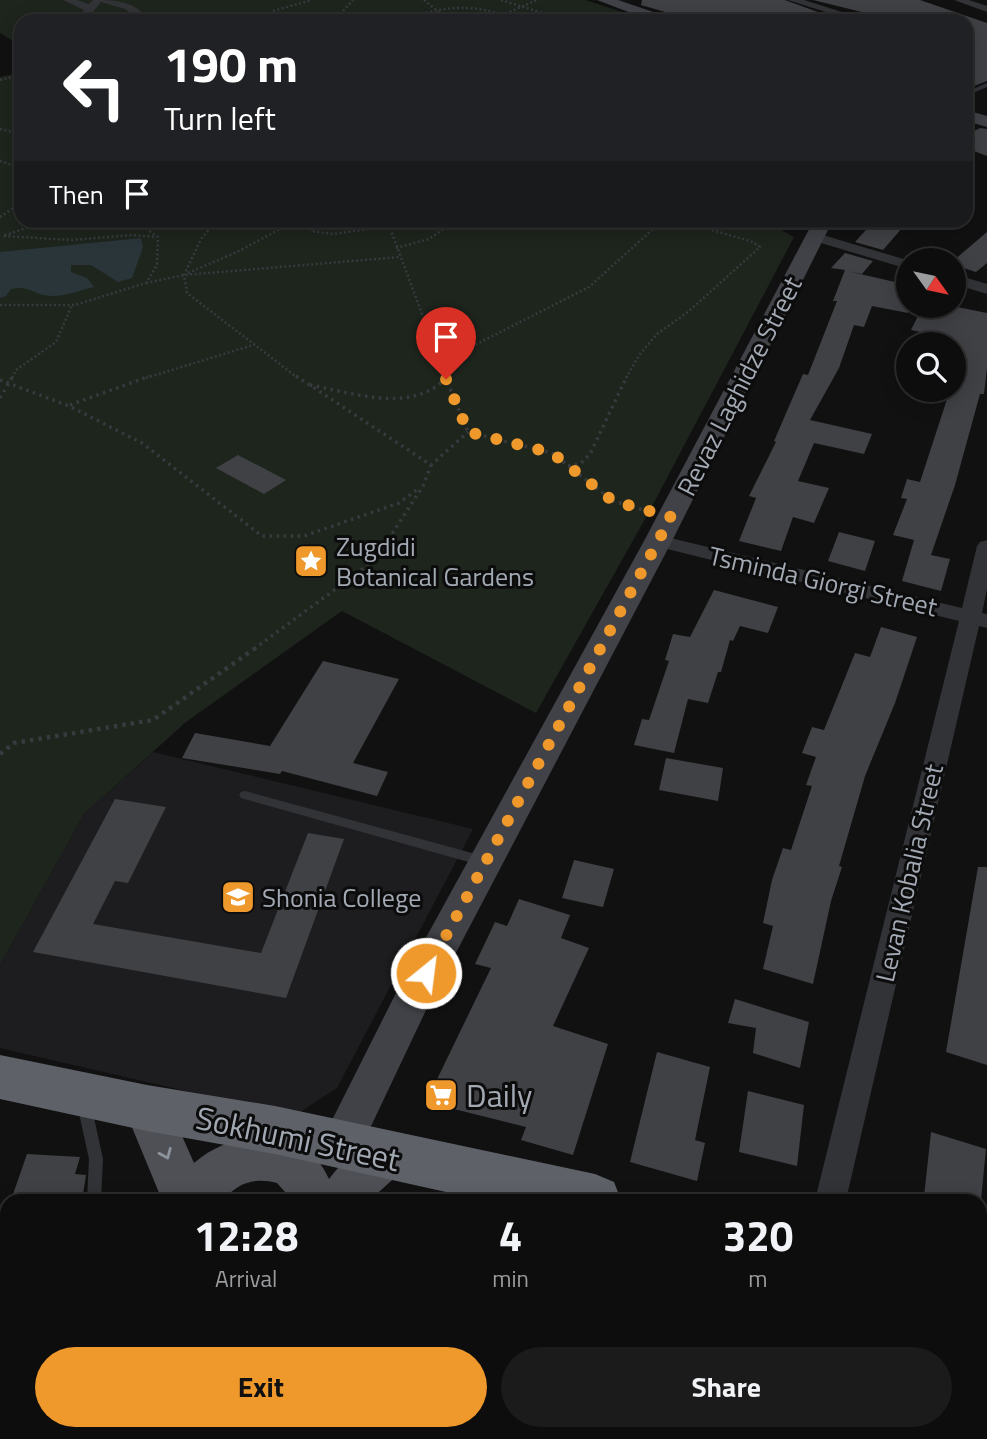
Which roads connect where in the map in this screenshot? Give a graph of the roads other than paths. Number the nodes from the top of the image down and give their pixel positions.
1 (68, 0) edge
2 (104, 0) edge
3 (604, 0) edge
4 (793, 0) edge
5 (958, 0) edge
6 (94, 4) edge
7 (987, 9) edge
8 (138, 14) edge
9 (645, 14) edge
10 (841, 14) edge
11 (815, 228) edge
12 (821, 228) edge
13 (896, 260) edge
14 (966, 283) edge
15 (987, 289) edge
16 (665, 529) junction
17 (987, 546) edge
18 (978, 618) edge
19 (245, 795) dead end
20 (486, 862) junction
21 (0, 1077) edge
22 (82, 1094) junction
23 (147, 1108) junction
24 (275, 1130) junction
25 (362, 1151) junction
26 (236, 1161) junction
27 (94, 1194) edge
28 (183, 1194) edge
29 (202, 1194) edge
30 (310, 1194) edge
31 (323, 1194) edge
32 (346, 1194) edge
33 (566, 1194) edge
34 (833, 1194) edge

1 - 6 street
2 - 8 street
3 - 9 street
4 - 10 street
5 - 7 street
11 - 16 street, Revaz Laghidze Street
12 - 13 street
14 - 15 street
16 - 18 street, Tsminda Giorgi Street
16 - 20 street, Revaz Laghidze Street
17 - 18 street, Levan Kobalia Street
18 - 34 street, Levan Kobalia Street
19 - 20 lane
20 - 25 street, Revaz Laghidze Street
21 - 22 highway, Sokhumi Street
22 - 23 highway, Sokhumi Street
22 - 27 lane
23 - 24 highway, Sokhumi Street
23 -> 28 main road
24 - 25 highway, Sokhumi Street
24 - 26 main road
25 - 31 main road
25 - 32 main road
25 - 33 highway, Sokhumi Street
26 - 29 main road
26 - 30 main road

